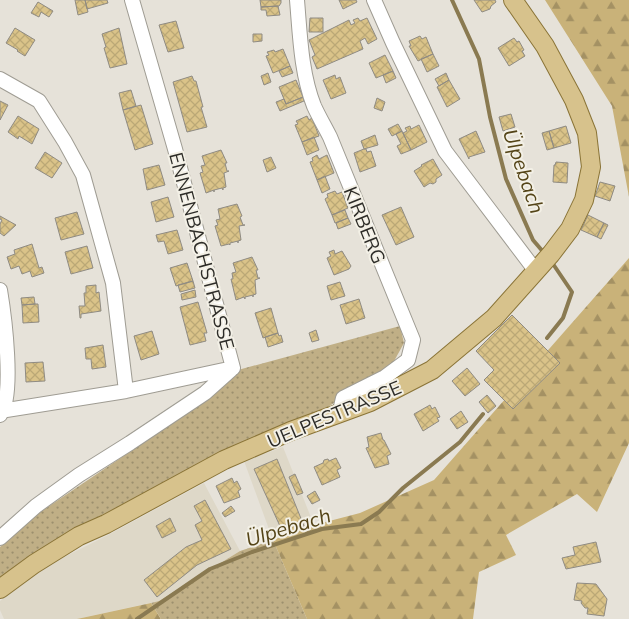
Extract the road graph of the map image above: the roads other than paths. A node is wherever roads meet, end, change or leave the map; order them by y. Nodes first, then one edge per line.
1 (132, 0) edge
2 (297, 0) edge
3 (374, 0) edge
4 (513, 0) edge
5 (0, 79) edge
6 (542, 262) junction
7 (0, 290) edge
8 (233, 368) junction
9 (126, 391) junction
10 (1, 413) edge
11 (339, 415) junction
12 (0, 538) edge
13 (0, 590) edge

1 - 8 street, ENNENBACHSTRASSE
2 - 11 street, KIRBERG
3 - 6 street
4 - 6 main road, UELPESTRASSE
5 - 9 street
6 - 11 main road, UELPESTRASSE
7 - 10 street
8 - 9 street
8 - 12 street, ENNENBACHSTRASSE
9 - 10 street
11 - 13 main road, UELPESTRASSE

